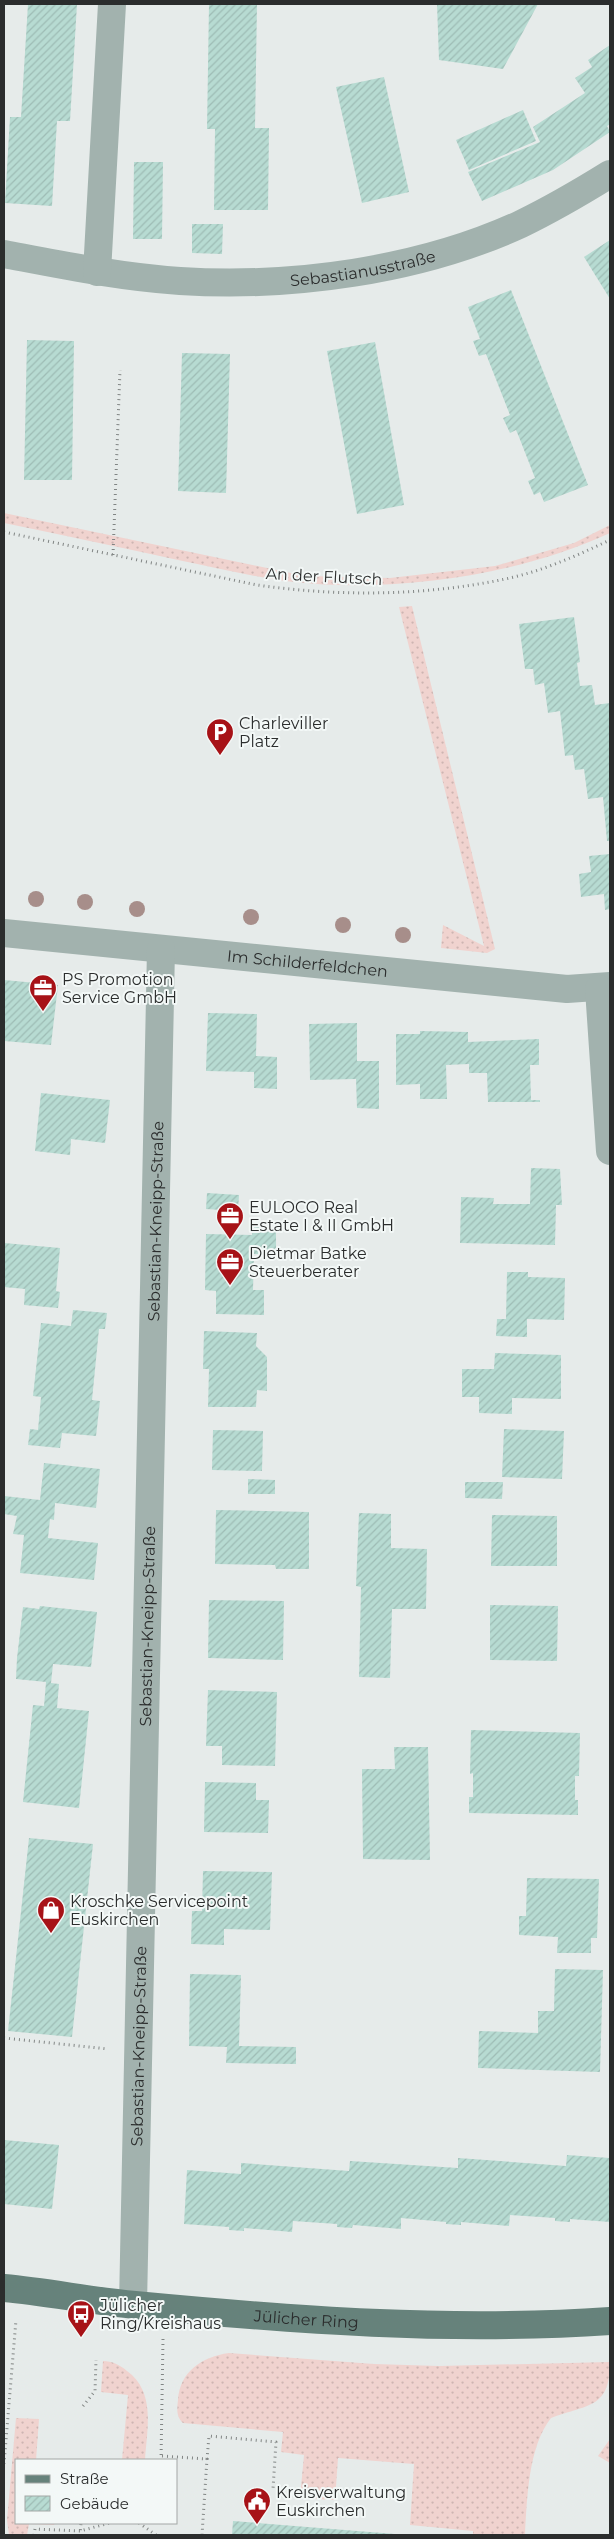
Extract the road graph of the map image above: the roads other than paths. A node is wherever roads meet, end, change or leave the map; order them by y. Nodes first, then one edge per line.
1 (112, 4) edge
2 (610, 174) edge
3 (4, 254) edge
4 (97, 272) junction
5 (4, 933) edge
6 (161, 949) junction
7 (605, 988) edge
8 (610, 1151) edge
9 (4, 2288) edge
10 (133, 2305) junction
11 (610, 2321) edge

1 - 4 street
2 - 4 street, Sebastianusstraße
3 - 4 street, Sebastianusstraße
5 - 6 street, Im Schilderfeldchen
6 - 7 street, Im Schilderfeldchen
6 - 10 street, Sebastian-Kneipp-Straße
7 - 8 street
9 - 10 main road, Jülicher Ring
10 - 11 main road, Jülicher Ring

